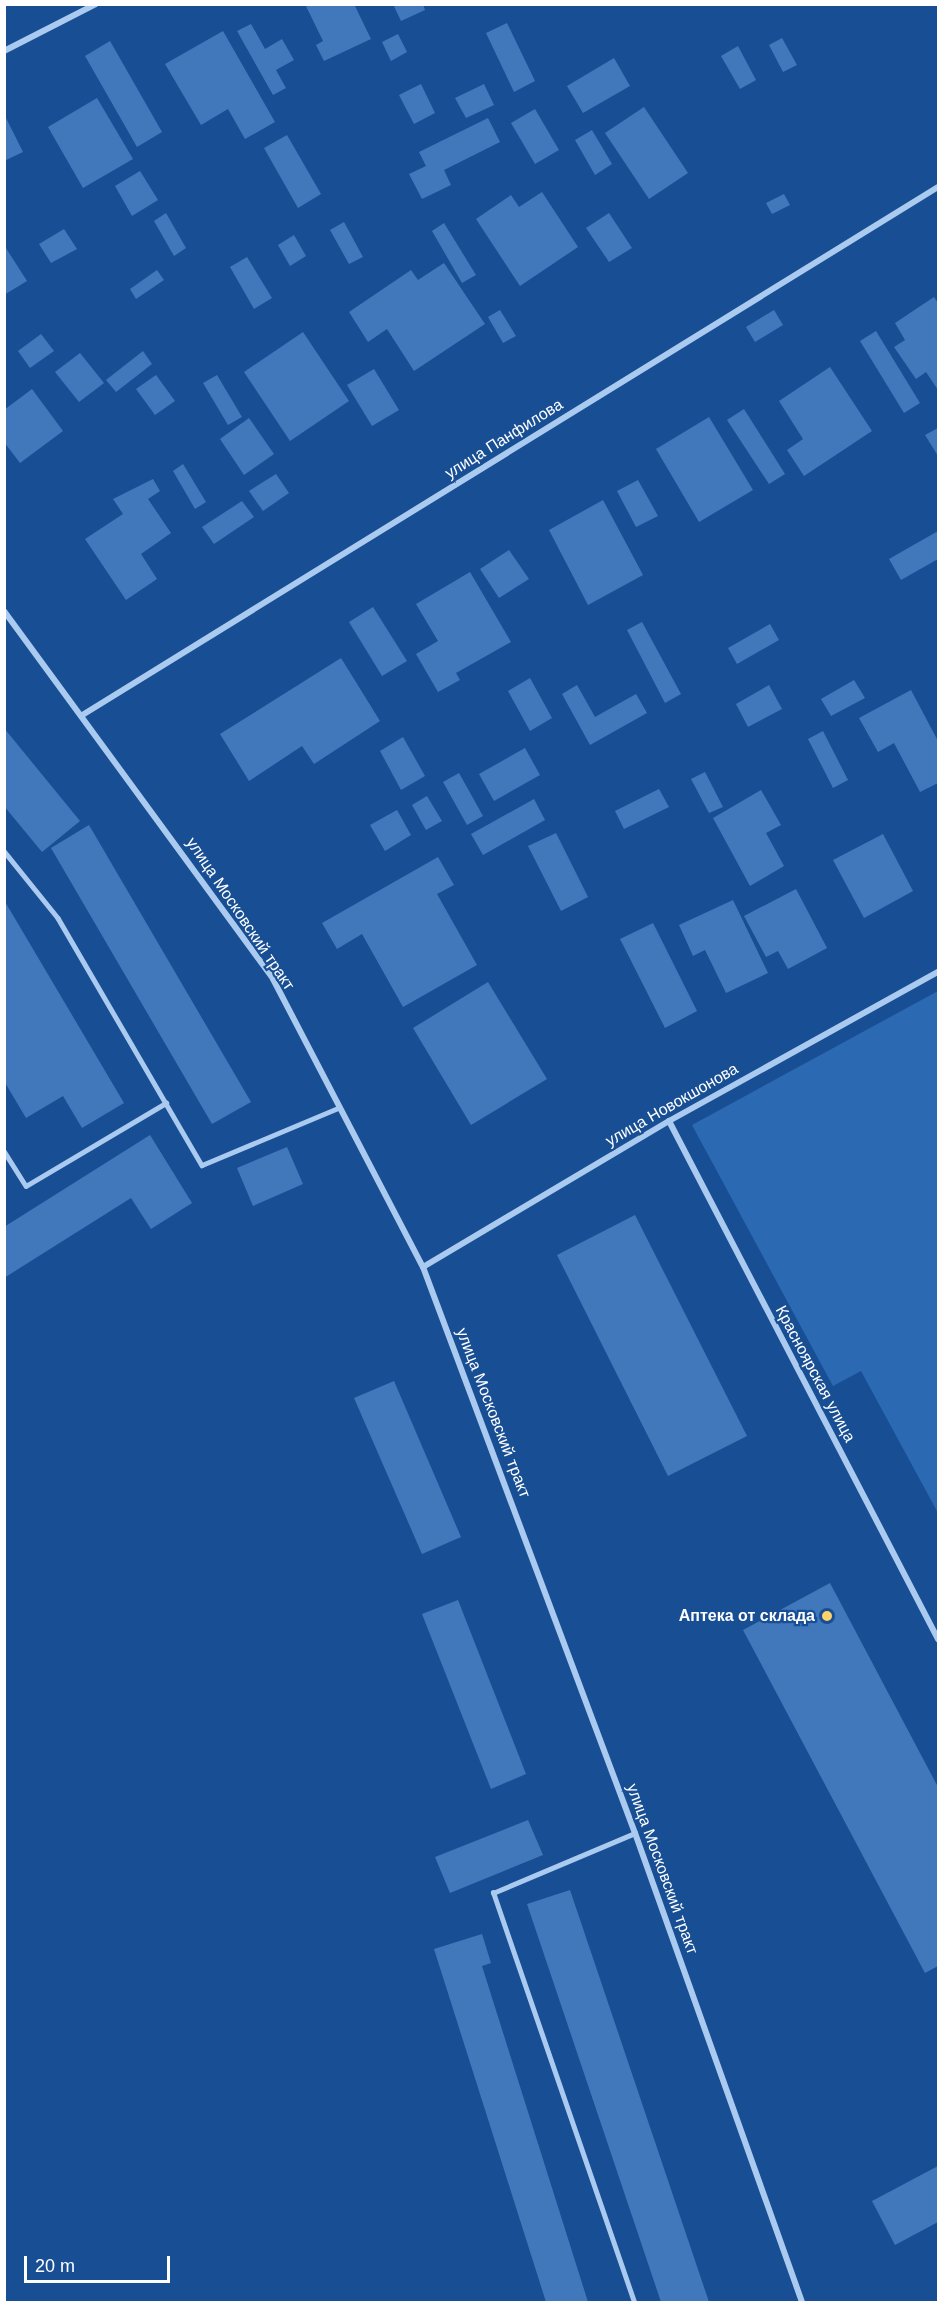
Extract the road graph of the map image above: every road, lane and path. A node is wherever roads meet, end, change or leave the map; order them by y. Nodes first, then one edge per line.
1 (96, 4) edge
2 (4, 51) edge
3 (939, 187) edge
4 (4, 611) edge
5 (84, 714) junction
6 (4, 850) edge
7 (939, 972) edge
8 (166, 1103) junction
9 (338, 1108) junction
10 (669, 1121) junction
11 (4, 1151) edge
12 (423, 1267) junction
13 (939, 1639) edge
14 (635, 1833) junction
15 (634, 2302) edge
16 (802, 2302) edge

1 - 2 street
3 - 5 street, улица Панфилова
4 - 5 street, улица Московский тракт
5 - 9 street, улица Московский тракт
6 - 8 lane
7 - 10 street, улица Новокшонова
8 - 9 lane
8 - 11 lane
9 - 12 street, улица Московский тракт
10 - 12 street, улица Новокшонова
10 - 13 street, Красноярская улица
12 - 14 street, улица Московский тракт
14 - 15 lane
14 - 16 street, улица Московский тракт

